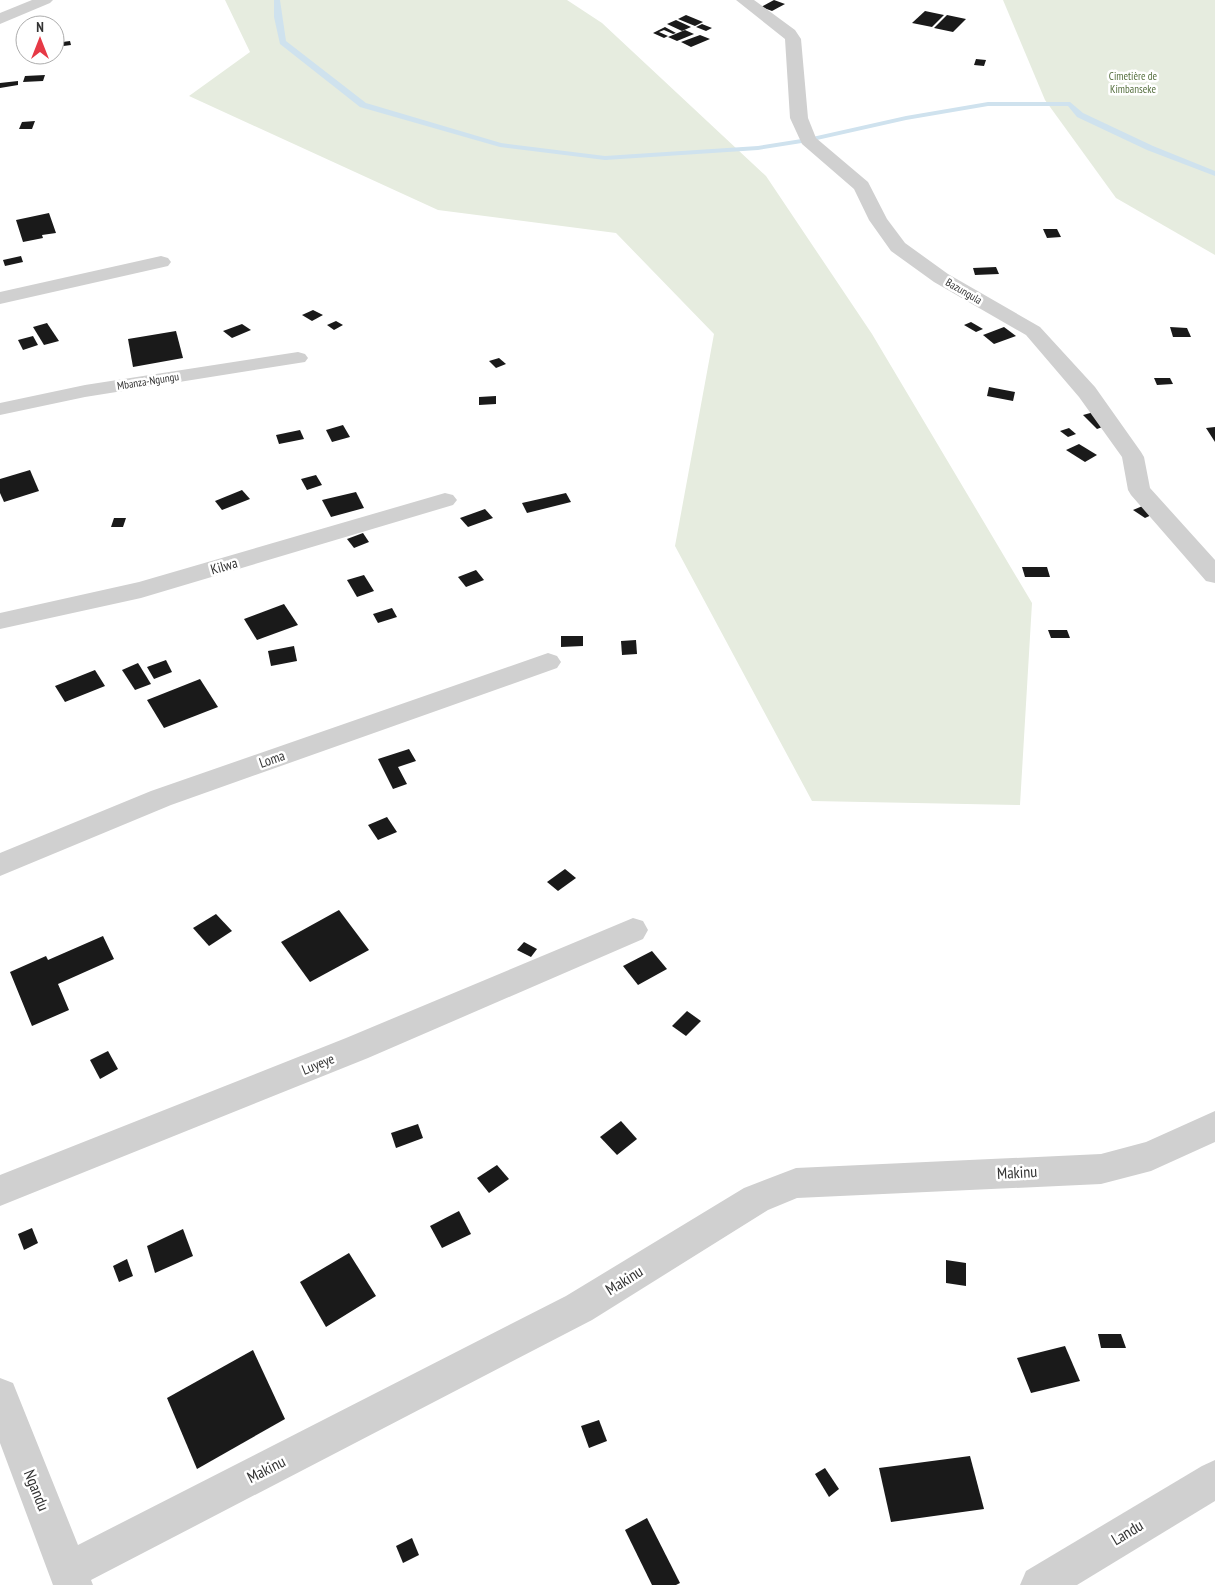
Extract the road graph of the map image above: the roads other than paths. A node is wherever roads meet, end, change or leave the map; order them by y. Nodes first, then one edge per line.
1 (45, 0) edge
2 (744, 0) edge
3 (0, 19) edge
4 (161, 262) dead end
5 (0, 298) edge
6 (298, 358) dead end
7 (0, 409) edge
8 (445, 500) dead end
9 (1215, 576) edge
10 (0, 621) edge
11 (548, 662) dead end
12 (0, 865) edge
13 (633, 930) dead end
14 (1215, 1126) edge
15 (0, 1190) edge
16 (0, 1396) edge
17 (1215, 1479) edge
18 (71, 1578) edge
19 (1040, 1585) edge

1 - 3 street
2 - 9 street, Bazungula
4 - 5 street
6 - 7 street, Mbanza-Ngungu
8 - 10 street, Kilwa
11 - 12 street, Loma
13 - 15 street, Luyeye
14 - 18 street, Makinu
16 - 18 street, Ngandu
17 - 19 street, Landu

